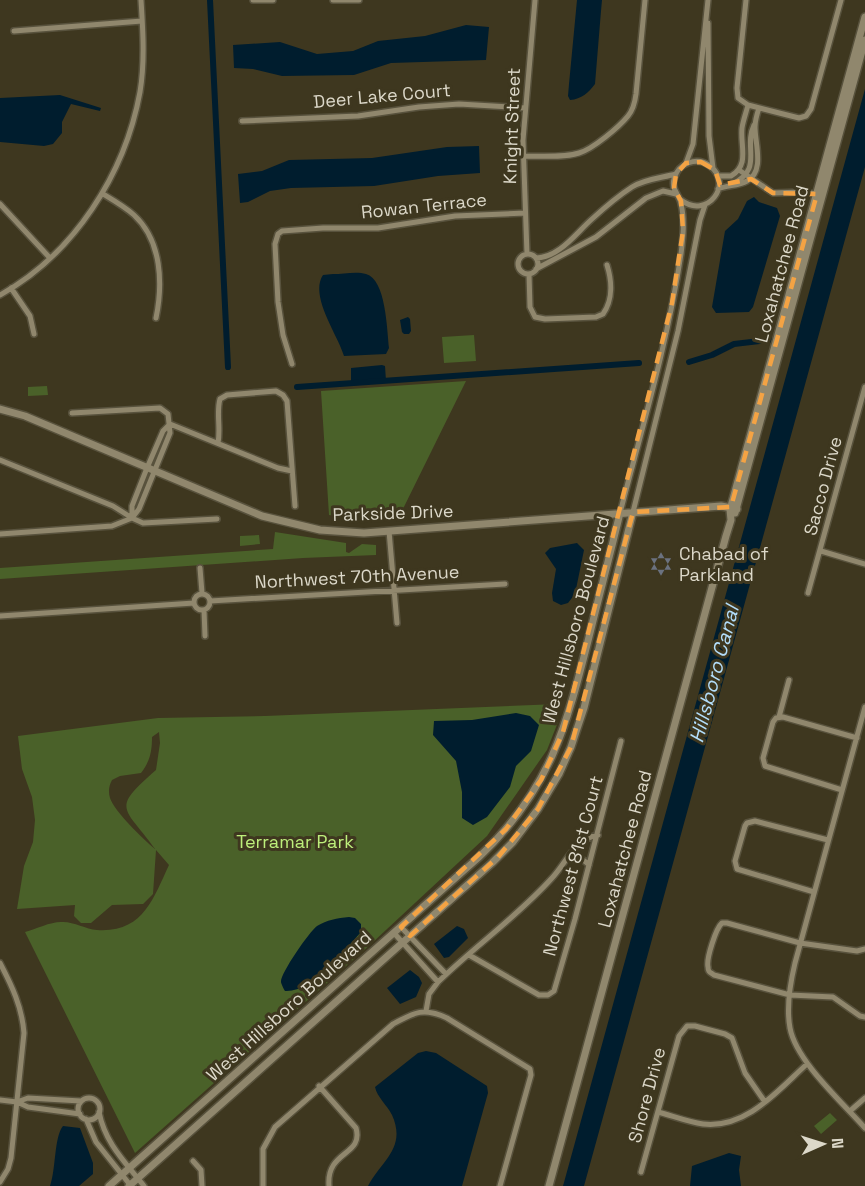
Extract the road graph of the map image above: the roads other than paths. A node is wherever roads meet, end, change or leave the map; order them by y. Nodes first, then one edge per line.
1 (141, 0) edge
2 (253, 0) edge
3 (273, 0) edge
4 (333, 0) edge
5 (359, 0) edge
6 (535, 0) edge
7 (645, 0) edge
8 (746, 0) edge
9 (841, 0) edge
10 (708, 3) edge
11 (865, 17) edge
12 (142, 21) junction
13 (14, 30) dead end
14 (865, 40) edge
15 (748, 105) junction
16 (525, 108) junction
17 (759, 108) junction
18 (242, 121) dead end
19 (754, 138) junction
20 (742, 139) junction
21 (523, 156) junction
22 (686, 164) junction
23 (713, 168) junction
24 (739, 170) junction
25 (676, 174) junction
26 (745, 174) junction
27 (718, 176) junction
28 (751, 179) junction
29 (730, 185) junction
30 (718, 189) junction
31 (103, 194) junction
32 (676, 194) junction
33 (817, 194) junction
34 (681, 200) junction
35 (0, 204) edge
36 (705, 205) junction
37 (525, 213) junction
38 (527, 254) junction
39 (49, 257) junction
40 (536, 258) junction
41 (607, 266) dead end
42 (536, 269) junction
43 (529, 274) junction
44 (11, 288) junction
45 (0, 294) edge
46 (156, 318) dead end
47 (34, 334) dead end
48 (292, 364) dead end
49 (865, 387) edge
50 (0, 409) edge
51 (72, 413) dead end
52 (170, 424) junction
53 (160, 436) junction
54 (168, 439) junction
55 (218, 443) junction
56 (0, 460) edge
57 (147, 468) junction
58 (155, 470) junction
59 (292, 471) junction
60 (135, 498) junction
61 (142, 501) junction
62 (294, 507) dead end
63 (734, 508) junction
64 (633, 512) junction
65 (620, 513) junction
66 (132, 518) junction
67 (217, 519) dead end
68 (389, 531) junction
69 (0, 534) edge
70 (821, 551) junction
71 (865, 564) edge
72 (200, 568) dead end
73 (506, 584) dead end
74 (394, 591) junction
75 (202, 593) junction
76 (808, 593) dead end
77 (210, 601) junction
78 (194, 603) junction
79 (204, 610) junction
80 (0, 616) edge
81 (396, 623) dead end
82 (205, 636) dead end
83 (789, 680) dead end
84 (865, 707) edge
85 (779, 717) junction
86 (857, 738) junction
87 (621, 741) dead end
88 (842, 790) junction
89 (598, 835) junction
90 (828, 840) junction
91 (568, 858) junction
92 (589, 865) junction
93 (814, 892) junction
94 (401, 927) junction
95 (394, 933) junction
96 (410, 936) junction
97 (403, 942) junction
98 (800, 944) junction
99 (865, 949) edge
100 (469, 955) junction
101 (0, 963) edge
102 (446, 974) junction
103 (438, 982) junction
104 (790, 995) junction
105 (426, 1011) junction
106 (865, 1017) edge
107 (807, 1064) junction
108 (320, 1086) junction
109 (865, 1098) edge
110 (0, 1100) edge
111 (55, 1100) junction
112 (81, 1101) junction
113 (17, 1102) junction
114 (765, 1102) junction
115 (54, 1110) junction
116 (850, 1111) junction
117 (99, 1112) junction
118 (658, 1112) junction
119 (80, 1114) junction
120 (86, 1119) junction
121 (865, 1128) edge
122 (193, 1161) dead end
123 (129, 1167) junction
124 (642, 1172) dead end
125 (122, 1174) junction
126 (138, 1178) junction
127 (0, 1182) edge
128 (109, 1186) edge
129 (130, 1186) edge
130 (144, 1186) edge
131 (202, 1186) edge
132 (263, 1186) edge
133 (329, 1186) edge
134 (500, 1186) edge
135 (549, 1186) edge

1 - 12 street
2 - 3 street
4 - 5 street
6 - 16 street, Knight Street
7 - 21 street
8 - 15 street
9 - 17 street
10 - 22 street
10 - 23 street
11 - 33 street, Loxahatchee Road
12 - 13 street
12 - 31 street
14 - 63 street, Loxahatchee Road
15 - 17 street
15 - 20 street
16 - 18 street, Deer Lake Court
16 - 21 street, Knight Street
17 - 19 street
19 - 20 street
19 - 26 street
19 - 28 street
20 - 24 street
21 - 37 street, Knight Street
22 - 23 street
22 - 25 street
23 - 27 street
24 - 26 street
24 - 27 street
25 - 32 street
25 - 40 street
26 - 28 street
26 - 29 street
27 - 30 street
28 - 29 street
28 - 33 street
29 - 30 street
30 - 36 street
31 - 39 street
31 - 46 street
32 - 34 street
32 - 42 street
33 - 63 street, Loxahatchee Road
34 - 36 street
34 - 65 street, West Hillsboro Boulevard
35 - 39 street
36 - 64 street, West Hillsboro Boulevard
37 - 38 street, Knight Street
37 - 48 street, Rowan Terrace
38 - 40 street
38 - 43 street
39 - 44 street
40 - 42 street
41 - 43 street
42 - 43 street
44 - 45 street
44 - 47 street
49 - 70 street, Sacco Drive
50 - 57 street, Parkside Drive
51 - 52 street
52 - 53 street
52 - 54 street
52 - 55 street
53 - 54 street
53 - 57 street
54 - 58 street
55 - 59 street
55 - 59 street
56 - 66 street
57 - 58 street, Parkside Drive
57 - 60 street
58 - 61 street
58 - 68 street, Parkside Drive
59 - 62 street
60 - 61 street
60 - 66 street
61 - 66 street
63 - 64 street, Parkside Drive
63 - 135 street, Loxahatchee Road
64 - 65 street, Parkside Drive
64 - 96 street, West Hillsboro Boulevard
65 - 68 street, Parkside Drive
65 - 94 street, West Hillsboro Boulevard
66 - 67 street
66 - 69 street
68 - 74 street
70 - 71 street
70 - 76 street, Sacco Drive
72 - 75 street
73 - 74 street, Northwest 70th Avenue
74 - 77 street, Northwest 70th Avenue
74 - 81 street
75 - 77 street
75 - 78 street
77 - 79 street
78 - 79 street
78 - 80 street
79 - 82 street
83 - 85 street
84 - 86 street
85 - 86 street
85 - 88 street
86 - 88 street
87 - 89 street, Northwest 81st Court
88 - 90 street
89 - 91 street
89 - 92 street, Northwest 81st Court
90 - 93 street
90 - 93 street
91 - 92 street
91 - 100 street
92 - 100 street, Northwest 81st Court
93 - 98 street
94 - 95 street, West Hillsboro Boulevard
94 - 96 street
95 - 97 street
95 - 123 street, West Hillsboro Boulevard
96 - 97 street, West Hillsboro Boulevard
96 - 102 street
97 - 103 street
97 - 126 street, West Hillsboro Boulevard
98 - 99 street
98 - 104 street
98 - 104 street
100 - 102 street
101 - 113 street
102 - 103 street
103 - 105 street
104 - 106 street
104 - 107 street
105 - 108 street
105 - 134 street
107 - 114 street
107 - 116 street
108 - 132 street
108 - 133 street
109 - 116 street
110 - 113 street
111 - 112 street
111 - 113 street
111 - 115 street
112 - 117 street
112 - 119 street
113 - 115 street
113 - 127 street
114 - 118 street
114 - 118 street, Shore Drive
115 - 119 street
116 - 121 street
117 - 120 street
117 - 123 street
118 - 124 street, Shore Drive
119 - 120 street
120 - 125 street
122 - 131 street
123 - 125 street, West Hillsboro Boulevard
123 - 126 street
125 - 128 street, West Hillsboro Boulevard
125 - 129 street
126 - 129 street, West Hillsboro Boulevard
126 - 130 street

